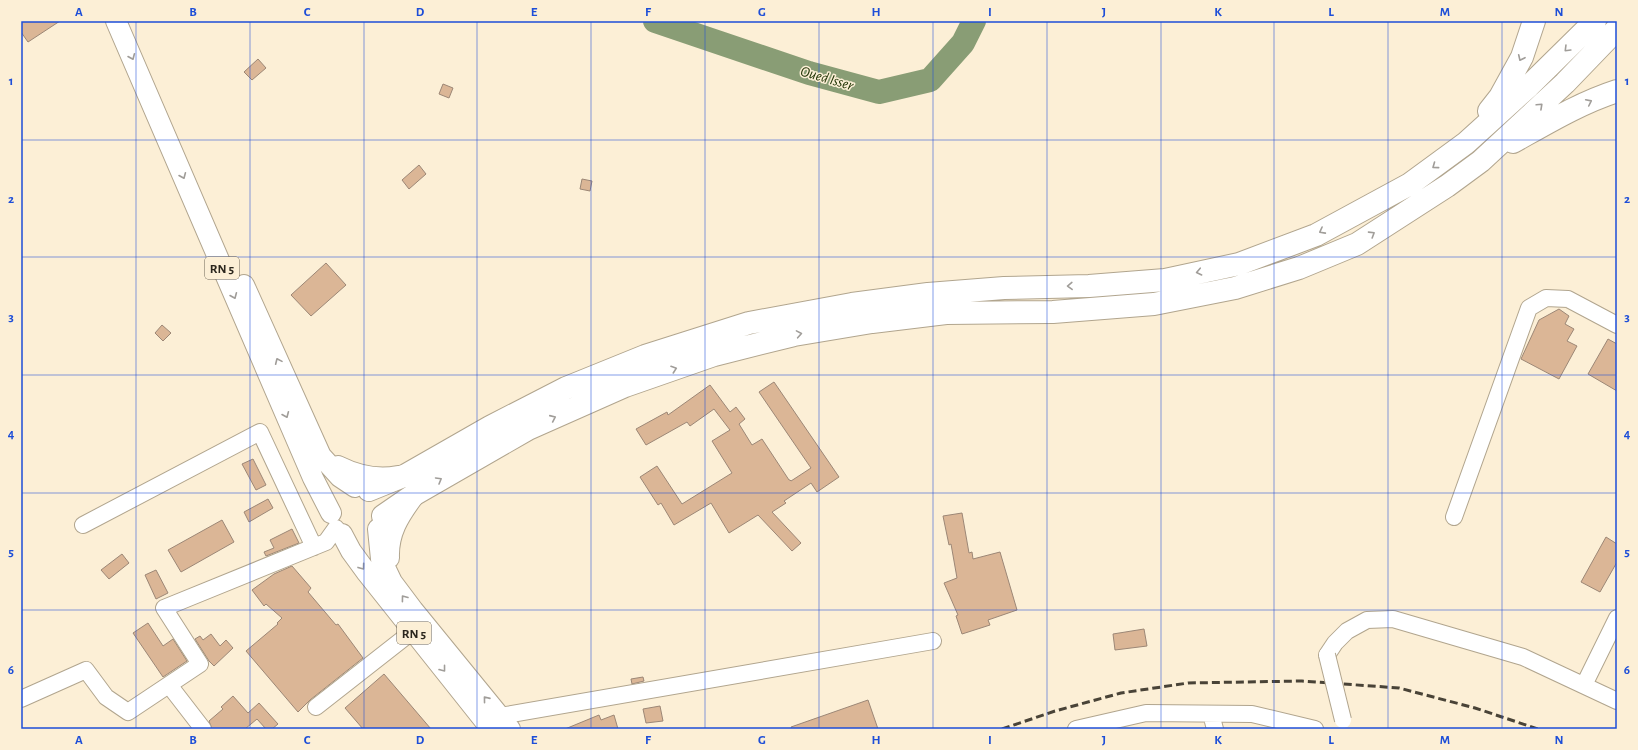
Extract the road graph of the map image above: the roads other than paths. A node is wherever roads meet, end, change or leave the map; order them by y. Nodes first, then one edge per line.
1 (116, 21) edge
2 (131, 21) edge
3 (1534, 21) edge
4 (1595, 21) edge
5 (1617, 29) edge
6 (1617, 91) edge
7 (1466, 143) junction
8 (1481, 161) junction
9 (1617, 325) edge
10 (317, 448) junction
11 (406, 475) junction
12 (362, 488) junction
13 (415, 494) junction
14 (1454, 517) dead end
15 (381, 523) junction
16 (83, 525) dead end
17 (336, 525) junction
18 (314, 547) junction
19 (392, 582) junction
20 (1617, 618) edge
21 (413, 631) junction
22 (933, 641) dead end
23 (169, 685) junction
24 (1584, 685) junction
25 (21, 699) edge
26 (1617, 701) edge
27 (316, 707) dead end
28 (1210, 714) junction
29 (500, 725) edge
30 (1113, 725) edge
31 (1343, 725) edge
32 (202, 729) edge
33 (1076, 729) edge
34 (1215, 729) edge
35 (1316, 729) edge

1 -> 17 main road, RN 5
10 -> 2 main road, RN 5
3 -> 7 highway
4 -> 7 highway
8 -> 5 highway
8 -> 6 highway
7 -> 11 highway
13 -> 8 highway
9 - 14 street
10 - 11 main road
10 - 12 main road, RN 5
11 - 12 highway
12 - 15 main road
12 - 17 main road
13 - 15 highway
13 - 19 main road
15 - 17 main road
15 - 19 main road, RN 5
16 - 18 street
17 - 18 street
17 -> 21 main road, RN 5
18 - 23 street
29 -> 19 main road, RN 5
20 - 24 street
21 - 27 street
21 -> 29 main road, RN 5
22 - 29 street
23 - 25 street
23 - 32 street
24 - 26 street
24 - 31 street, bridge
28 - 30 street
28 - 34 street
28 - 35 street
30 - 33 street

